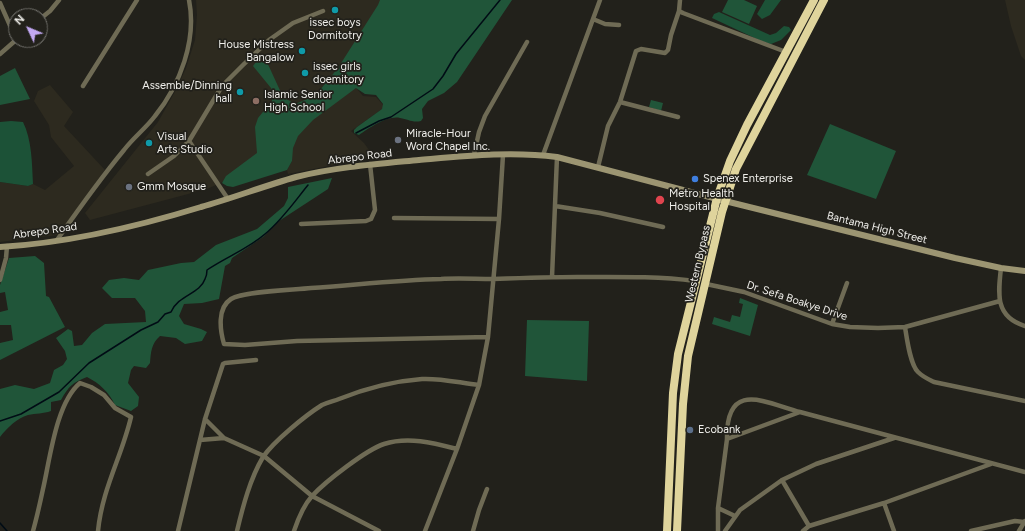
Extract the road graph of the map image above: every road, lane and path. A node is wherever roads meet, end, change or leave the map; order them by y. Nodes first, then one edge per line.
1 (59, 0) edge
2 (136, 0) edge
3 (189, 0) edge
4 (600, 0) edge
5 (680, 0) edge
6 (814, 0) edge
7 (824, 0) edge
8 (0, 2) edge
9 (323, 11) dead end
10 (679, 11) junction
11 (48, 13) edge
12 (593, 18) junction
13 (8, 20) edge
14 (619, 25) dead end
15 (527, 42) dead end
16 (8, 46) edge
17 (786, 52) junction
18 (0, 54) edge
19 (83, 86) dead end
20 (620, 102) junction
21 (678, 117) dead end
22 (189, 141) junction
23 (503, 154) junction
24 (474, 155) junction
25 (543, 155) junction
26 (557, 157) junction
27 (370, 164) junction
28 (598, 167) junction
29 (148, 174) dead end
30 (717, 198) junction
31 (228, 199) junction
32 (725, 201) junction
33 (555, 206) junction
34 (394, 218) dead end
35 (499, 219) junction
36 (301, 224) dead end
37 (663, 227) dead end
38 (57, 240) junction
39 (7, 246) junction
40 (0, 247) edge
41 (2, 268) edge
42 (1001, 268) junction
43 (1025, 271) edge
44 (552, 277) junction
45 (493, 279) junction
46 (0, 280) edge
47 (695, 281) junction
48 (847, 283) dead end
49 (706, 284) junction
50 (1000, 301) junction
51 (832, 324) junction
52 (1025, 326) edge
53 (904, 327) junction
54 (488, 337) junction
55 (256, 360) dead end
56 (685, 382) junction
57 (674, 383) junction
58 (479, 385) junction
59 (1025, 401) edge
60 (800, 412) junction
61 (205, 419) junction
62 (224, 438) junction
63 (894, 438) junction
64 (727, 439) junction
65 (200, 440) junction
66 (457, 449) junction
67 (264, 456) junction
68 (992, 464) junction
69 (1025, 472) edge
70 (782, 480) junction
71 (487, 489) dead end
72 (312, 496) junction
73 (884, 503) junction
74 (718, 508) junction
75 (735, 516) junction
76 (1025, 522) edge
77 (809, 526) junction
78 (33, 531) edge
79 (98, 531) edge
80 (178, 531) edge
81 (237, 531) edge
82 (294, 531) edge
83 (379, 531) edge
84 (425, 531) edge
85 (473, 531) edge
86 (667, 531) edge
87 (677, 531) edge
88 (718, 531) edge
89 (725, 531) edge
90 (803, 531) edge
91 (894, 531) edge
92 (971, 531) edge
93 (1019, 531) edge

1 - 11 street
2 - 19 street
3 - 38 street
4 - 12 street
5 - 10 street
6 - 17 highway, Western Bypass
7 - 32 highway, Western Bypass
8 - 13 street
9 - 22 street
10 - 17 street
10 - 20 street
12 - 14 street
12 - 25 street
15 - 24 street
16 - 18 street
17 - 30 highway, Western Bypass
20 - 21 street
20 - 28 street
22 - 29 street
22 - 31 street
23 - 24 main road, Abrepo Road
23 - 25 main road, Abrepo Road
23 - 35 street
24 - 27 main road, Abrepo Road
25 - 26 main road, Abrepo Road
26 - 28 main road, Abrepo Road
26 - 33 street
27 - 31 main road, Abrepo Road
27 - 36 street
28 - 30 main road, Abrepo Road
30 - 32 main road, Abrepo Road
30 - 47 highway, Western Bypass
31 - 38 main road, Abrepo Road
32 - 42 main road, Bantama High Street
32 - 49 highway, Western Bypass
33 - 37 street
33 - 44 street
34 - 35 street
35 - 45 street
38 - 39 main road, Abrepo Road
39 - 40 main road, Abrepo Road
39 - 41 street
41 - 46 street
42 - 43 main road, Bantama High Street
42 - 50 street
44 - 45 street
44 - 47 street
45 - 54 street
45 - 54 street
47 - 57 highway, Western Bypass
48 - 51 street
49 - 51 street, Dr. Sefa Boakye Drive
49 - 56 highway, Western Bypass
50 - 52 street
50 - 53 street, Dr. Sefa Boakye Drive
51 - 53 street, Dr. Sefa Boakye Drive
53 - 59 street
54 - 58 street
55 - 61 street
56 - 57 highway
56 - 87 highway, Western Bypass
57 - 86 highway, Western Bypass
58 - 66 street
58 - 67 street
60 - 63 street
60 - 64 street
60 - 64 street
61 - 62 street
61 - 65 street
62 - 65 street
62 - 67 street
63 - 68 street
63 - 70 street
64 - 74 street
65 - 80 street
66 - 72 street
66 - 84 street
67 - 72 street
67 - 81 street
68 - 69 street
68 - 73 street
70 - 75 street
70 - 77 street
71 - 85 street
72 - 82 street
72 - 83 street
73 - 77 street
73 - 91 street
74 - 75 street
74 - 88 street
75 - 89 street
76 - 92 street
76 - 93 street
77 - 90 street
78 - 79 street

